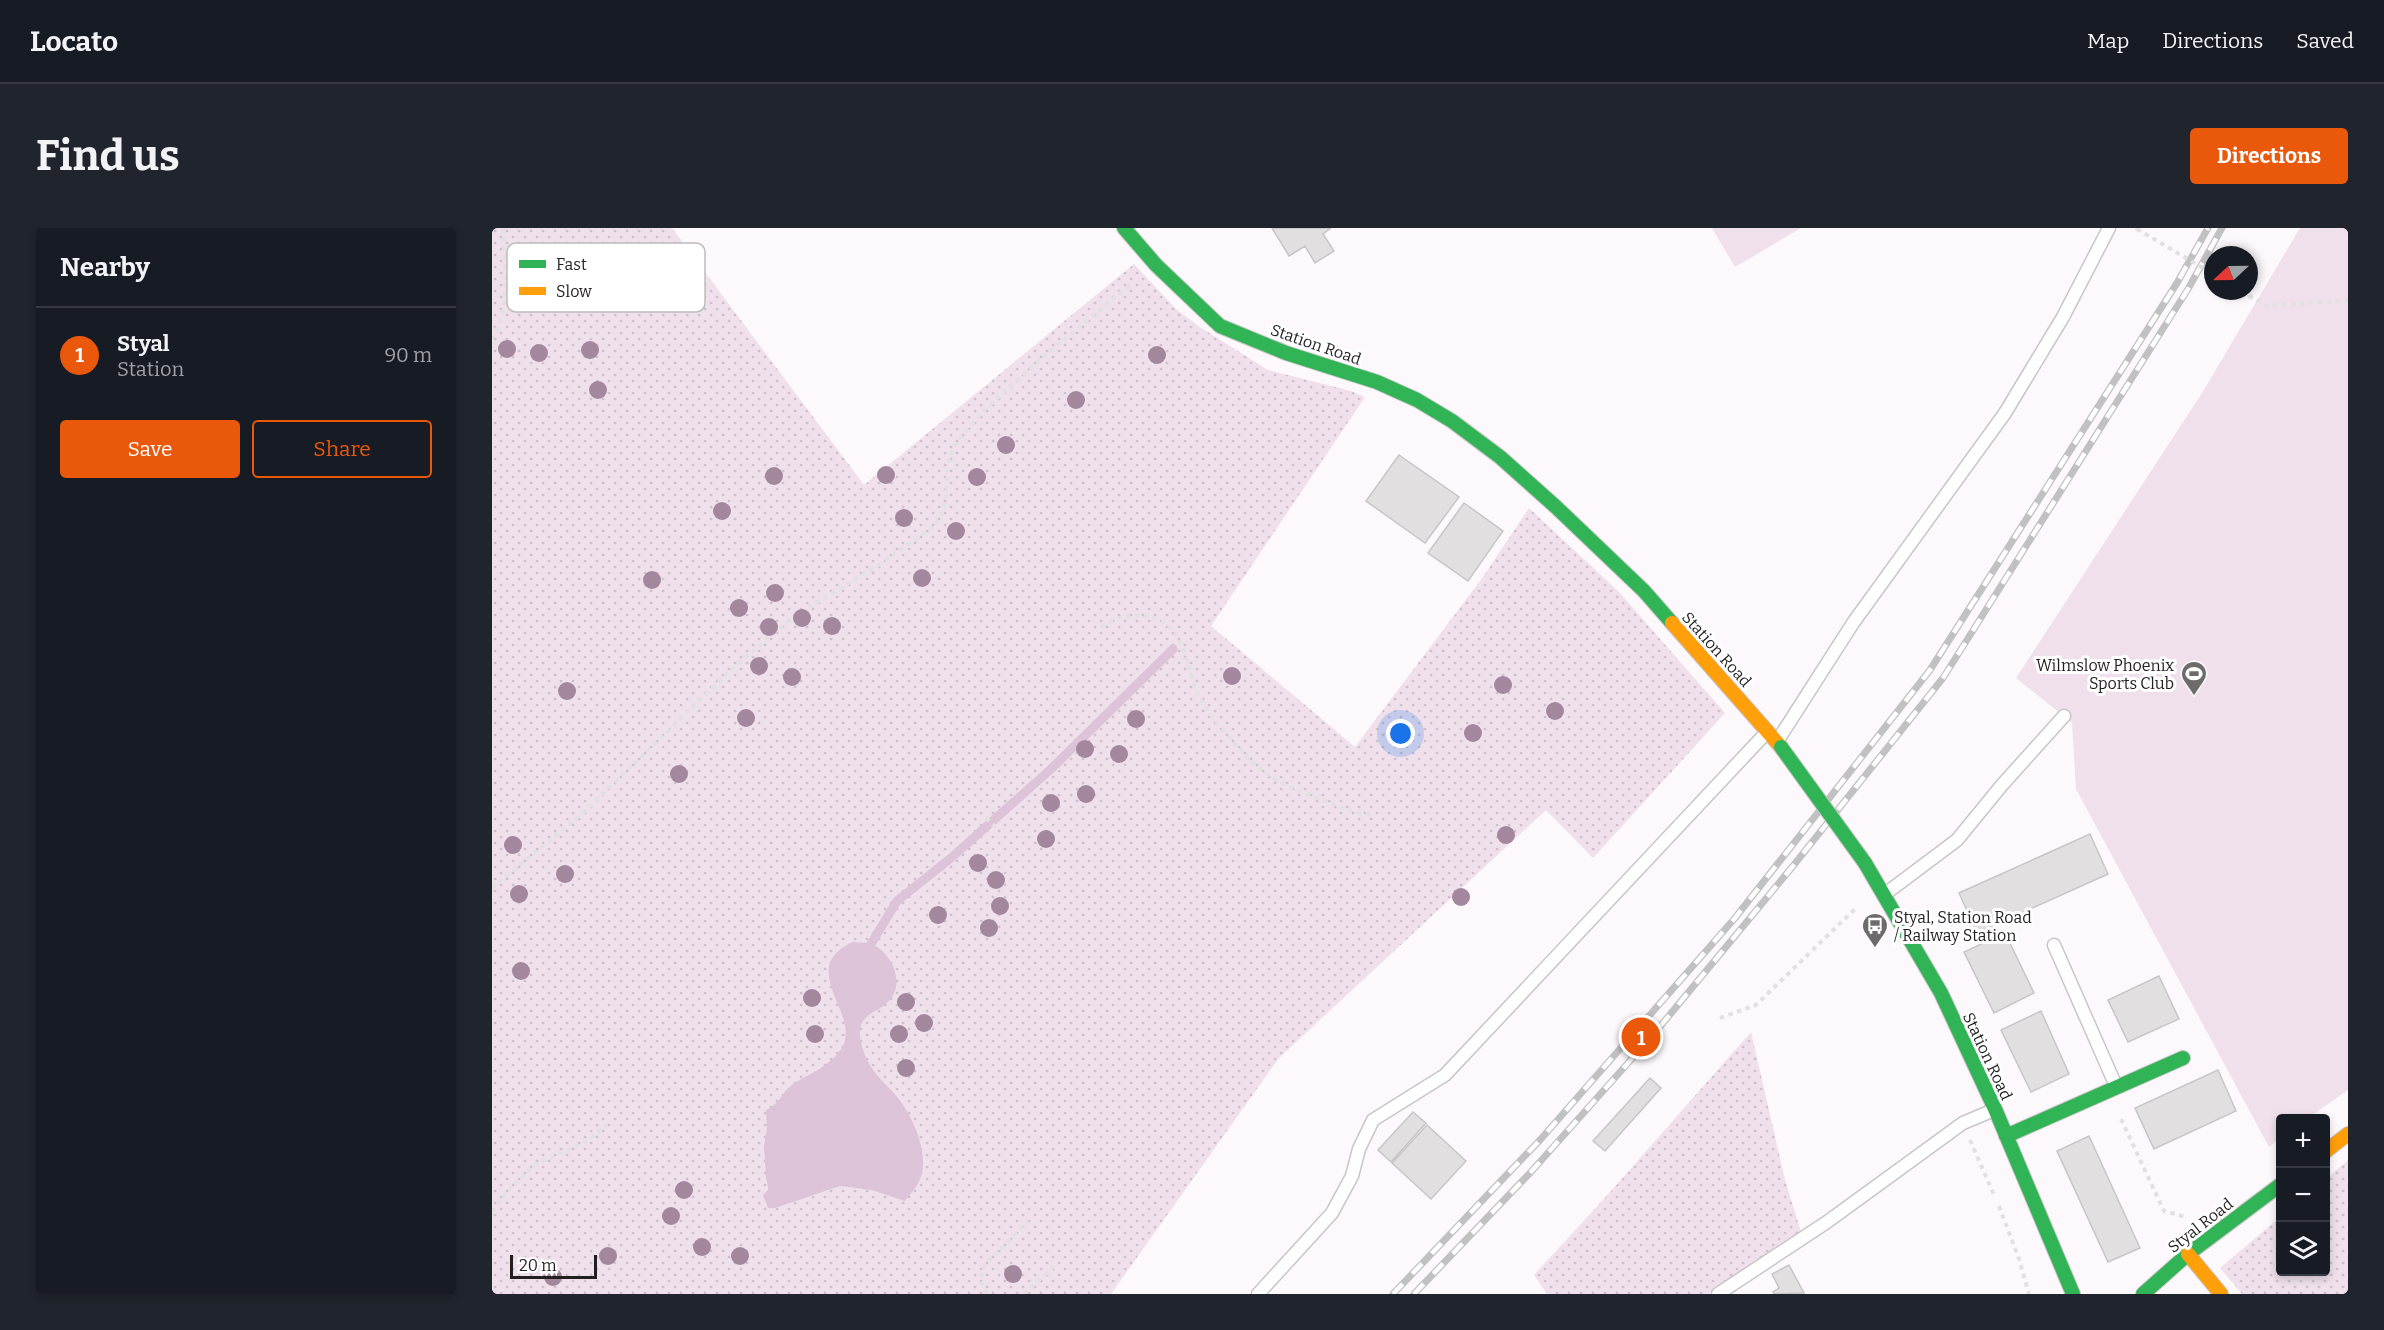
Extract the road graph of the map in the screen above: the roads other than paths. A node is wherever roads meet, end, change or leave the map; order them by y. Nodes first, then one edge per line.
1 (1124, 228) edge
2 (2109, 228) edge
3 (2064, 716) dead end
4 (1767, 731) junction
5 (1779, 744) junction
6 (1881, 890) junction
7 (2054, 945) dead end
8 (2183, 1058) dead end
9 (2112, 1089) junction
10 (1995, 1109) junction
11 (2348, 1134) edge
12 (2006, 1136) junction
13 (2330, 1147) edge
14 (2276, 1188) edge
15 (2188, 1254) junction
16 (1258, 1294) edge
17 (1718, 1294) edge
18 (2073, 1294) edge
19 (2143, 1294) edge
20 (2221, 1294) edge

1 - 4 street, Station Road
2 - 5 lane
3 - 6 lane
4 - 5 street, Station Road
4 - 16 lane
5 - 6 street, Station Road, bridge
6 - 10 street, Station Road
7 - 9 lane
8 - 9 street
9 - 12 street
10 - 12 street, Station Road
10 - 17 lane
11 - 13 street
12 - 18 street, Station Road
14 - 15 street, Styal Road
15 - 19 street, Styal Road
15 - 20 street

